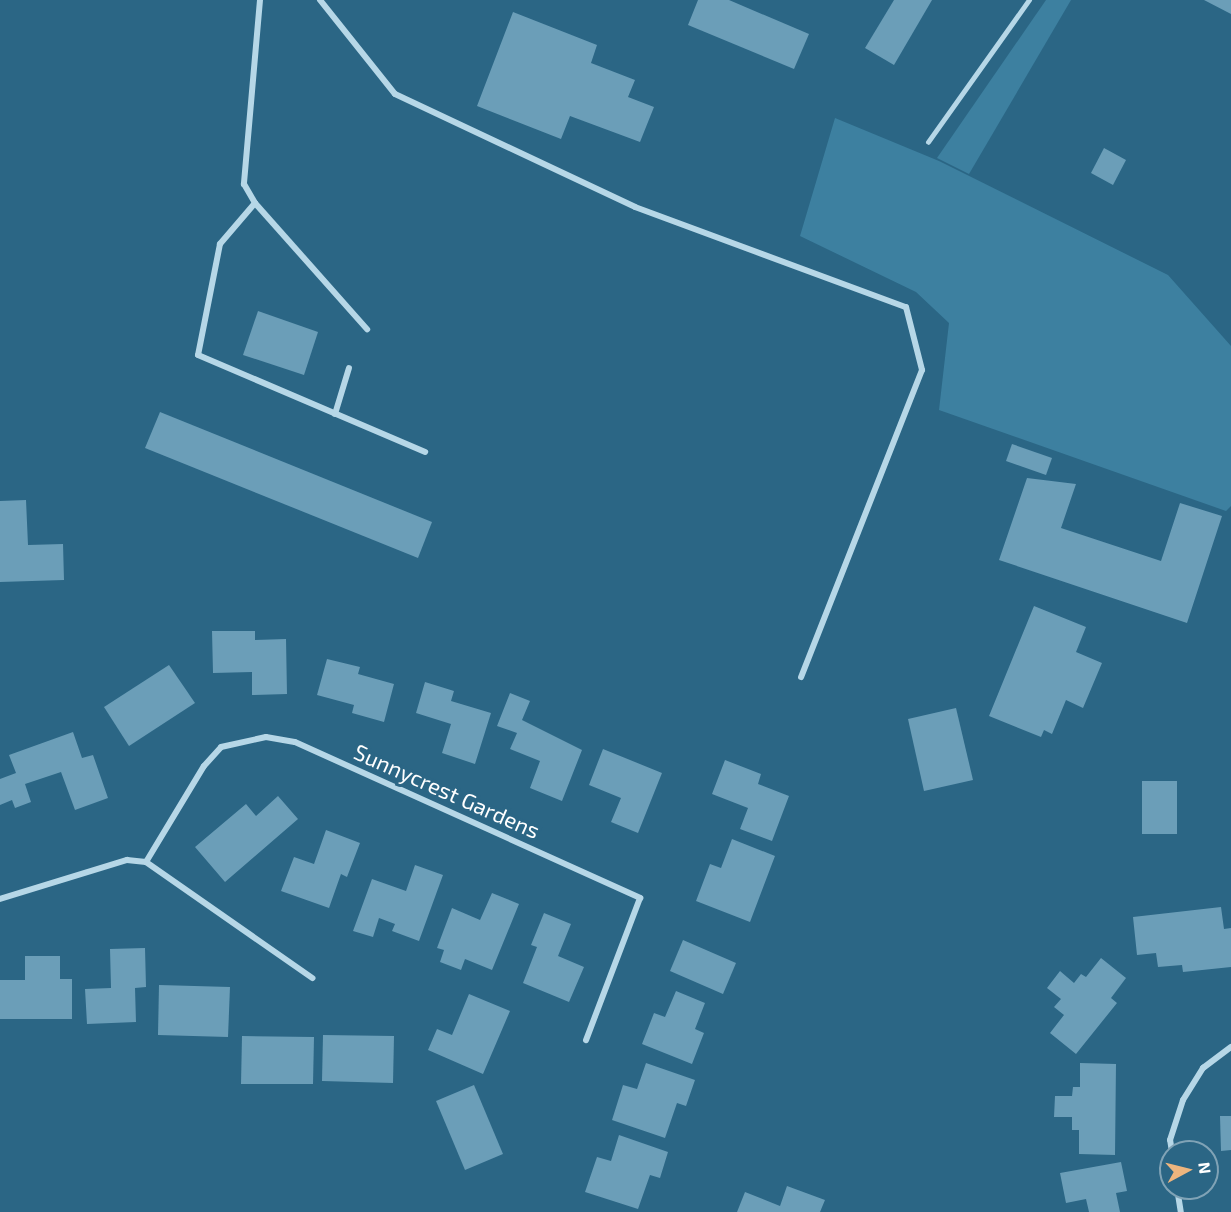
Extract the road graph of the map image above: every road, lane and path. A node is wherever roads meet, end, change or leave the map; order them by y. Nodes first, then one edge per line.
1 (260, 0) edge
2 (320, 0) edge
3 (1029, 0) edge
4 (928, 142) dead end
5 (255, 203) junction
6 (367, 328) dead end
7 (349, 368) dead end
8 (335, 414) junction
9 (425, 452) dead end
10 (801, 677) dead end
11 (146, 862) junction
12 (0, 899) edge
13 (312, 978) dead end
14 (586, 1040) dead end
15 (1231, 1047) edge
16 (1170, 1140) edge

1 - 5 street
2 - 10 street
3 - 4 lane
5 - 6 street
5 - 8 street
7 - 8 street
8 - 9 street
11 - 12 street
11 - 13 street
11 - 14 street, Sunnycrest Gardens
15 - 16 street

